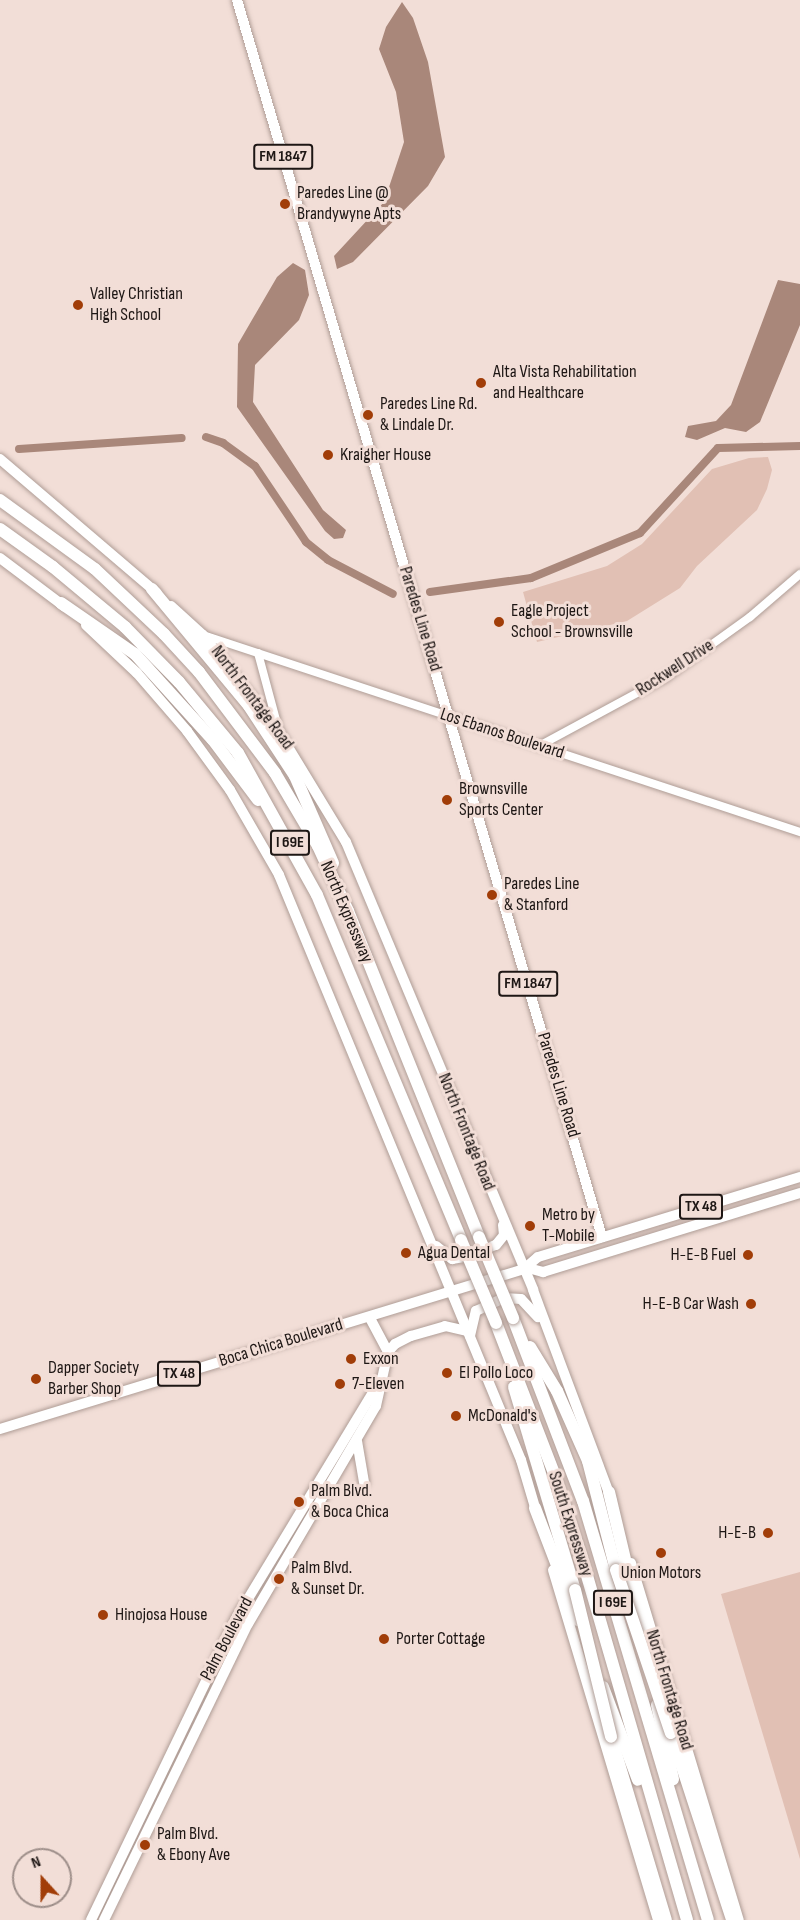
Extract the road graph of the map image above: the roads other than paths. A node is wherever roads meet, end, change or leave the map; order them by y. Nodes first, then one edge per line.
1 (237, 0) edge
2 (0, 459) edge
3 (0, 500) edge
4 (0, 529) edge
5 (0, 558) edge
6 (800, 574) edge
7 (152, 589) junction
8 (61, 603) junction
9 (203, 635) junction
10 (258, 653) junction
11 (450, 717) junction
12 (279, 732) junction
13 (538, 746) junction
14 (800, 832) edge
15 (300, 861) junction
16 (375, 977) junction
17 (800, 1177) edge
18 (800, 1193) edge
19 (503, 1220) junction
20 (602, 1238) junction
21 (431, 1239) junction
22 (461, 1240) joint
23 (526, 1268) junction
24 (451, 1292) junction
25 (369, 1317) junction
26 (513, 1318) junction
27 (496, 1323) junction
28 (547, 1329) junction
29 (469, 1334) junction
30 (388, 1353) junction
31 (386, 1371) junction
32 (0, 1429) edge
33 (357, 1441) junction
34 (364, 1482) dead end
35 (609, 1492) junction
36 (535, 1508) junction
37 (672, 1874) junction
38 (699, 1894) junction
39 (91, 1920) edge
40 (104, 1920) edge
41 (658, 1920) edge
42 (666, 1920) edge
43 (687, 1920) edge
44 (708, 1920) edge
45 (732, 1920) edge
46 (739, 1920) edge

1 - 11 main road, Paredes Line Road / FM 1847
2 - 7 main road, North Frontage Road
3 - 16 highway, North Expressway / I 69E
4 - 15 highway, North Expressway / I 69E
5 - 8 main road
6 - 13 street, Rockwell Drive
7 - 9 main road, North Frontage Road
7 - 16 highway
8 - 15 highway
8 - 21 main road
9 - 10 street, Los Ebanos Boulevard
9 - 12 main road, North Frontage Road
10 - 11 street, Los Ebanos Boulevard
10 - 12 street
11 - 13 street, Los Ebanos Boulevard
11 - 20 main road, Paredes Line Road / FM 1847
12 - 19 main road, North Frontage Road
13 - 14 street, Los Ebanos Boulevard
15 - 22 highway, North Expressway / I 69E
16 - 26 highway, North Expressway / I 69E, bridge
17 - 20 main road, Boca Chica Boulevard / TX 48
18 - 23 main road, Boca Chica Boulevard / TX 48
19 - 21 main road
19 - 23 main road, North Frontage Road
20 - 23 main road, Boca Chica Boulevard / TX 48
21 - 24 main road
22 - 27 highway, South Expressway / I 69E, bridge
23 - 24 main road, Boca Chica Boulevard / TX 48
23 - 28 main road, North Frontage Road
24 - 25 main road, Boca Chica Boulevard / TX 48
24 - 29 main road, South Expressway
25 - 30 main road
25 - 32 main road, Boca Chica Boulevard / TX 48
26 - 38 highway, South Expressway / I 69E
26 - 45 highway, bridge
27 - 37 highway, South Expressway / I 69E
27 - 42 highway, bridge
28 - 29 main road
28 - 35 main road, North Frontage Road
29 - 30 main road
29 - 36 main road, South Expressway
30 - 31 main road, Palm Boulevard
31 - 33 main road, Palm Boulevard
31 - 39 main road, Palm Boulevard
33 - 34 main road
33 - 40 main road, Palm Boulevard
35 - 38 highway
35 - 46 main road, North Frontage Road
36 - 37 highway
36 - 41 main road, South Expressway
37 - 43 highway, South Expressway / I 69E
38 - 44 highway, South Expressway / I 69E

